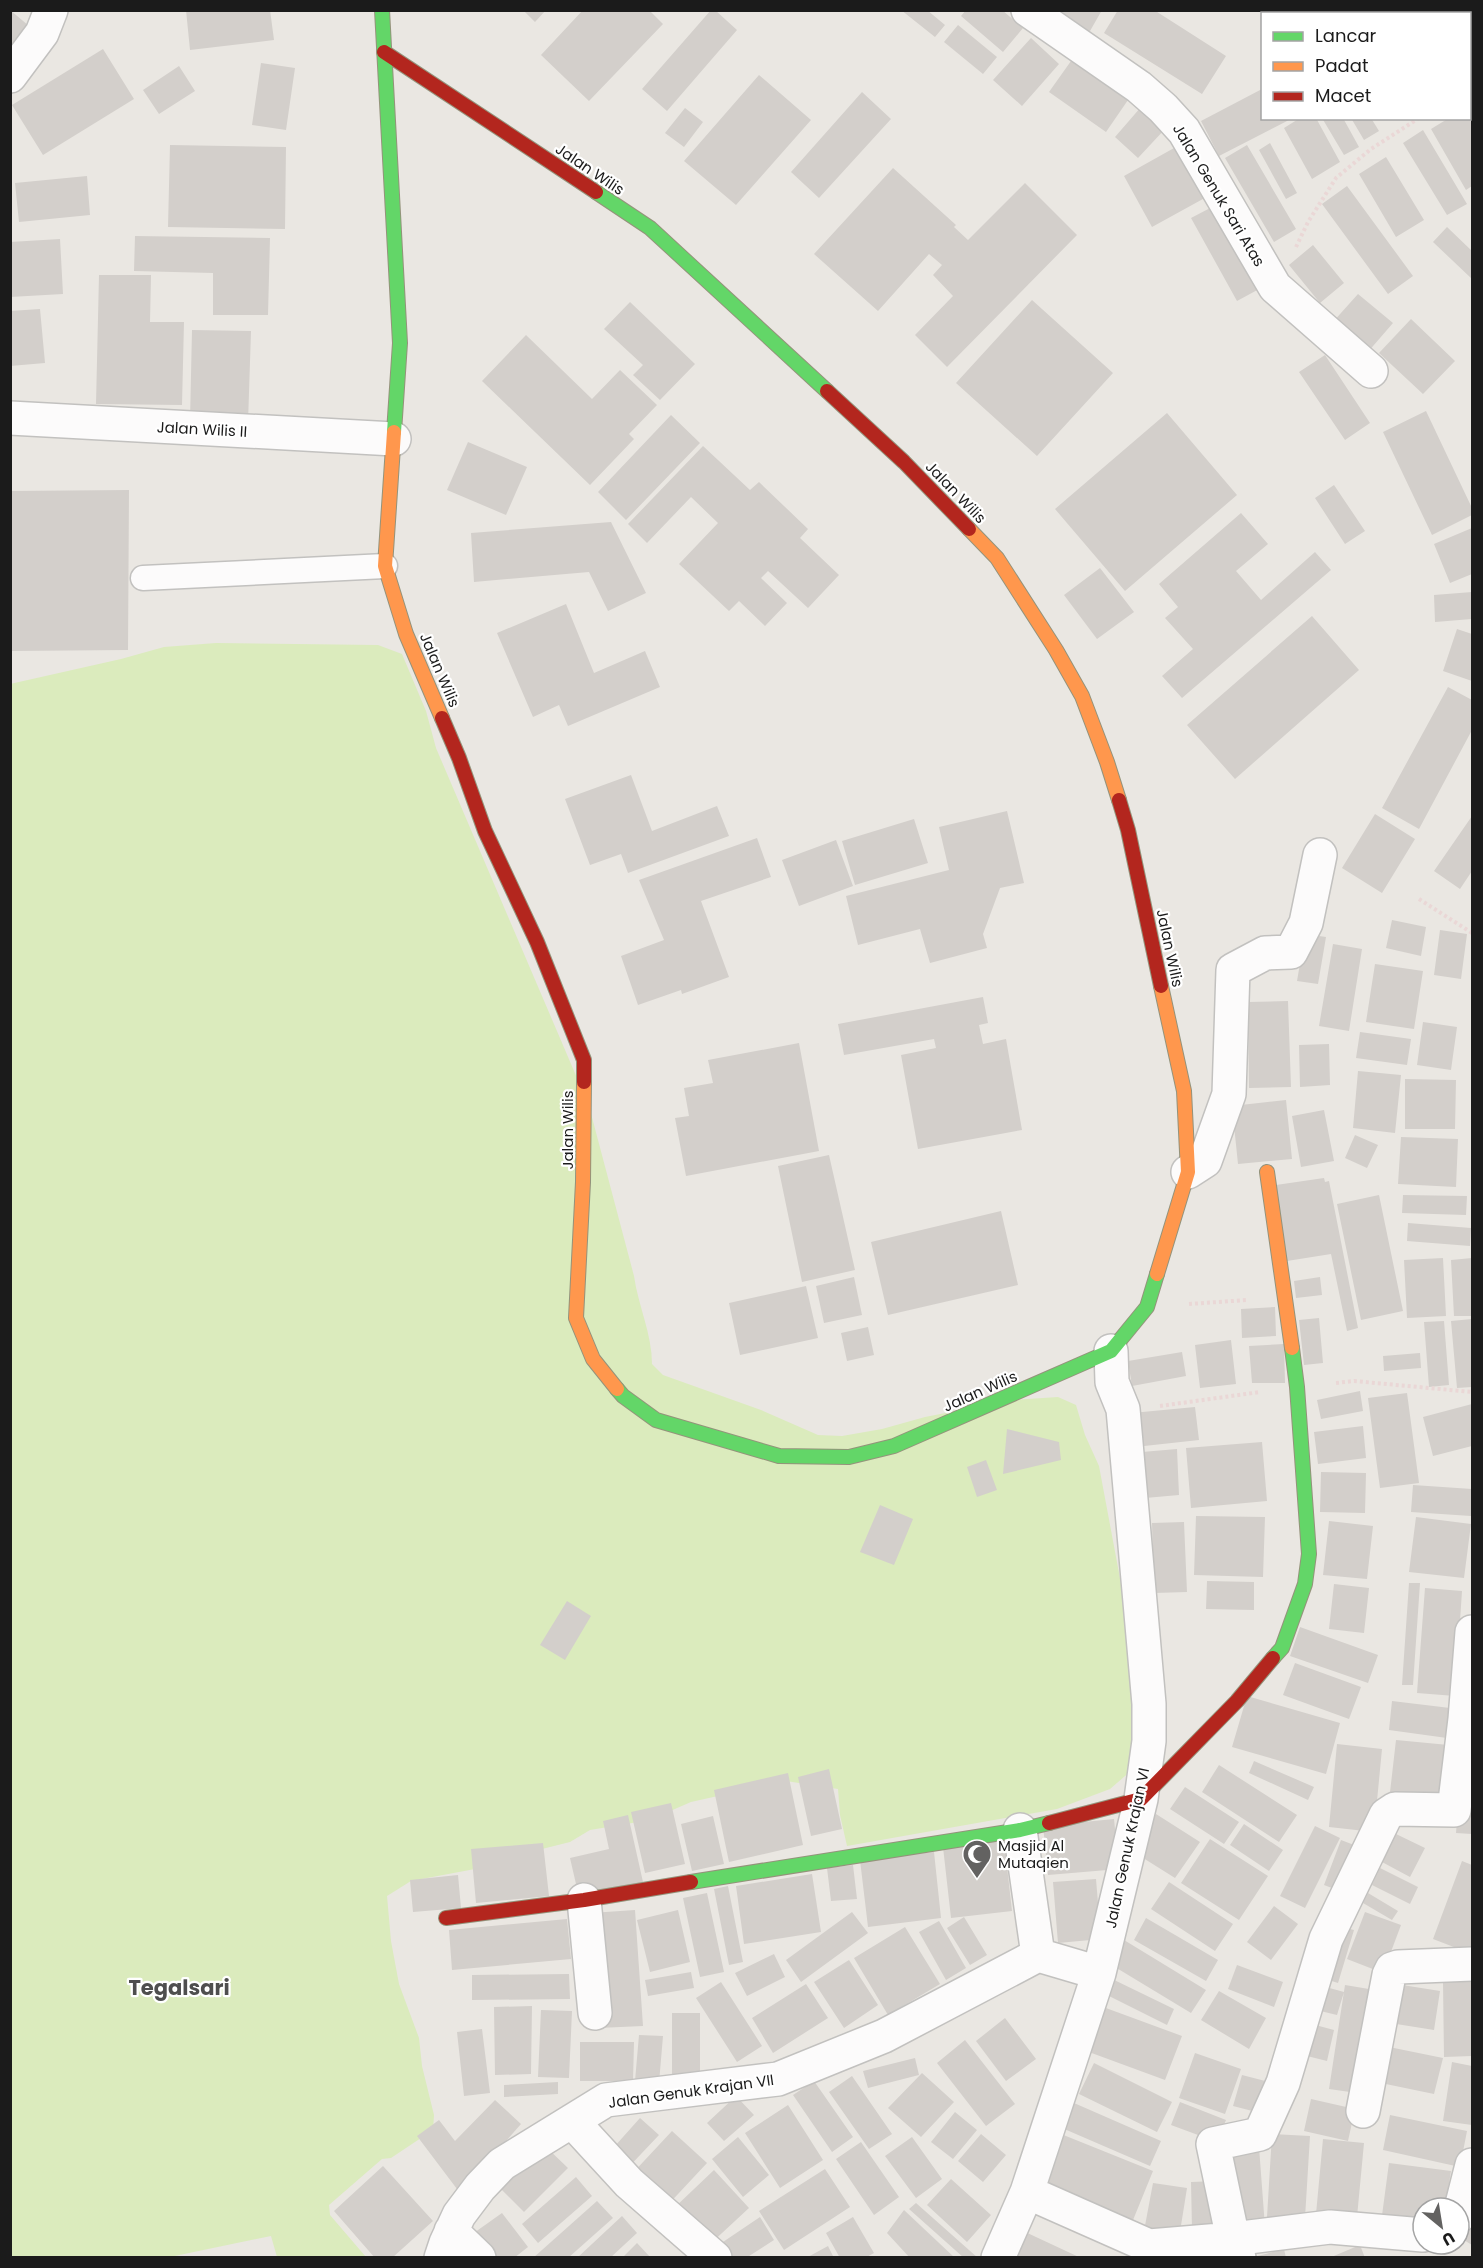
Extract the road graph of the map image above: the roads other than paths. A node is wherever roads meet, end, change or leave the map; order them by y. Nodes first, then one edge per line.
1 (51, 10) edge
2 (382, 10) edge
3 (1028, 10) edge
4 (384, 52) junction
5 (10, 76) edge
6 (1371, 371) dead end
7 (10, 418) edge
8 (394, 439) junction
9 (386, 566) junction
10 (143, 578) dead end
11 (1320, 855) dead end
12 (1188, 1172) junction
13 (1267, 1172) dead end
14 (1111, 1351) junction
15 (1473, 1632) edge
16 (1141, 1799) junction
17 (1020, 1830) junction
18 (584, 1900) junction
19 (446, 1918) dead end
20 (1038, 1955) junction
21 (1473, 1964) edge
22 (1099, 1973) junction
23 (595, 2013) dead end
24 (1363, 2111) dead end
25 (572, 2121) junction
26 (1473, 2165) edge
27 (1027, 2192) junction
28 (1464, 2196) edge
29 (1411, 2234) edge
30 (446, 2244) edge
31 (1236, 2248) edge
32 (1149, 2252) edge
33 (479, 2258) edge
34 (715, 2258) edge
35 (998, 2258) edge

1 - 5 street
2 - 4 street, Jalan Wilis
3 - 6 street, Jalan Genuk Sari Atas
4 - 8 street, Jalan Wilis
4 - 12 street, Jalan Wilis
7 - 8 street, Jalan Wilis II
8 - 9 street, Jalan Wilis
9 - 10 lane
9 - 14 street, Jalan Wilis
11 - 12 street
12 - 14 street, Jalan Wilis
13 - 16 street
14 - 16 street, Jalan Genuk Krajan VI
15 - 31 street
16 - 17 street
16 - 22 street, Jalan Genuk Krajan VI
17 - 18 street
17 - 20 street
18 - 19 street
18 - 23 street
20 - 22 street
20 - 25 street, Jalan Genuk Krajan VII
21 - 24 street
22 - 27 street, Jalan Genuk Krajan VI
25 - 30 street, Jalan Genuk Krajan VII
25 - 34 street
26 - 28 street
27 - 32 street
27 - 35 street, Jalan Genuk Krajan VI
29 - 31 street
30 - 33 street
31 - 32 street

